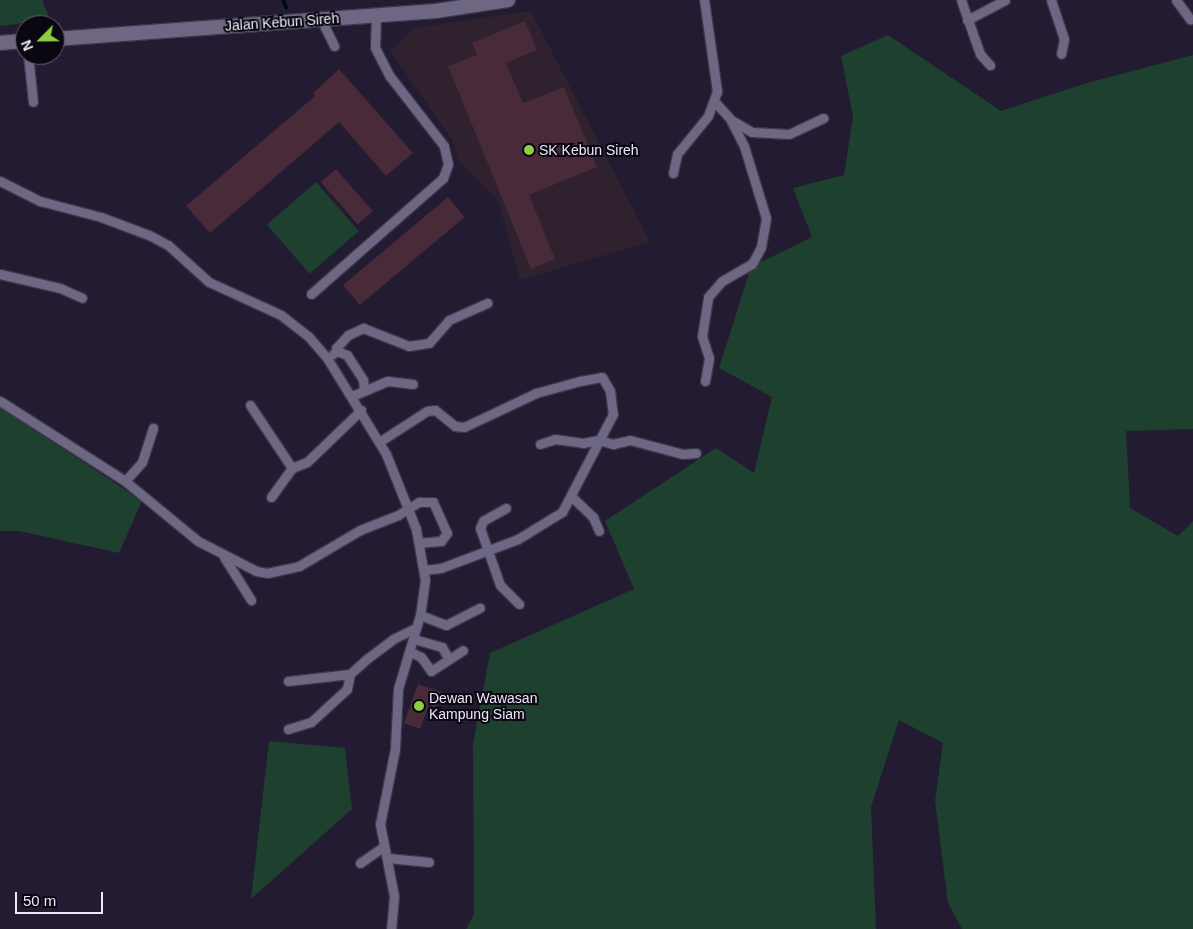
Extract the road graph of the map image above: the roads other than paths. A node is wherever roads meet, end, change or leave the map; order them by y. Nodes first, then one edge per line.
1 (508, 0) edge
2 (704, 0) edge
3 (961, 0) edge
4 (1005, 0) edge
5 (1051, 0) edge
6 (1176, 0) edge
7 (376, 16) junction
8 (321, 19) junction
9 (1190, 19) dead end
10 (967, 20) junction
11 (65, 38) edge
12 (15, 42) edge
13 (0, 43) edge
14 (334, 46) dead end
15 (1061, 54) dead end
16 (29, 65) edge
17 (990, 65) dead end
18 (33, 102) dead end
19 (715, 102) junction
20 (824, 118) dead end
21 (731, 120) junction
22 (672, 173) dead end
23 (0, 181) edge
24 (0, 274) edge
25 (311, 294) dead end
26 (82, 298) dead end
27 (487, 303) dead end
28 (337, 351) junction
29 (327, 358) junction
30 (706, 381) dead end
31 (413, 384) dead end
32 (364, 390) junction
33 (352, 396) junction
34 (0, 401) edge
35 (250, 405) dead end
36 (361, 410) junction
37 (153, 428) dead end
38 (599, 440) junction
39 (379, 442) junction
40 (540, 444) dead end
41 (696, 453) dead end
42 (292, 468) junction
43 (125, 481) junction
44 (570, 496) junction
45 (271, 497) dead end
46 (506, 508) dead end
47 (410, 510) junction
48 (599, 531) dead end
49 (420, 543) junction
50 (489, 550) junction
51 (223, 557) junction
52 (424, 570) junction
53 (251, 600) dead end
54 (519, 604) dead end
55 (480, 608) dead end
56 (420, 615) junction
57 (416, 628) junction
58 (414, 639) junction
59 (463, 650) dead end
60 (411, 652) junction
61 (448, 658) junction
62 (350, 674) junction
63 (288, 681) dead end
64 (288, 729) dead end
65 (384, 846) junction
66 (388, 858) junction
67 (429, 862) dead end
68 (360, 863) dead end
69 (391, 929) edge

1 - 7 street, Jalan Kebun Sireh
2 - 19 street
3 - 10 street
4 - 10 street
5 - 15 street
6 - 9 street
7 - 8 street, Jalan Kebun Sireh
7 - 25 street
8 - 11 street, Jalan Kebun Sireh
8 - 14 street
10 - 17 street
12 - 13 street
16 - 18 street
19 - 21 street
19 - 22 street
20 - 21 street
21 - 30 street
23 - 29 street
24 - 26 street
27 - 28 street
28 - 29 street
28 - 32 street
29 - 33 street
31 - 32 street
32 - 33 street
33 - 36 street
34 - 43 street
35 - 42 street
36 - 39 street
36 - 42 street
37 - 43 street
38 - 39 street
38 - 40 street
38 - 41 street
38 - 44 street
39 - 47 street
42 - 45 street
43 - 51 street
44 - 48 street
44 - 50 street
46 - 50 street
47 - 49 street
47 - 49 street
47 - 51 street
49 - 52 street
50 - 52 street
50 - 54 street
51 - 53 street
52 - 56 street
55 - 56 street
56 - 57 street
57 - 58 street
57 - 62 street
58 - 60 street
58 - 61 street
59 - 61 street
60 - 61 street
60 - 65 street
62 - 63 street
62 - 64 street
65 - 66 street
65 - 68 street
66 - 67 street
66 - 69 street

